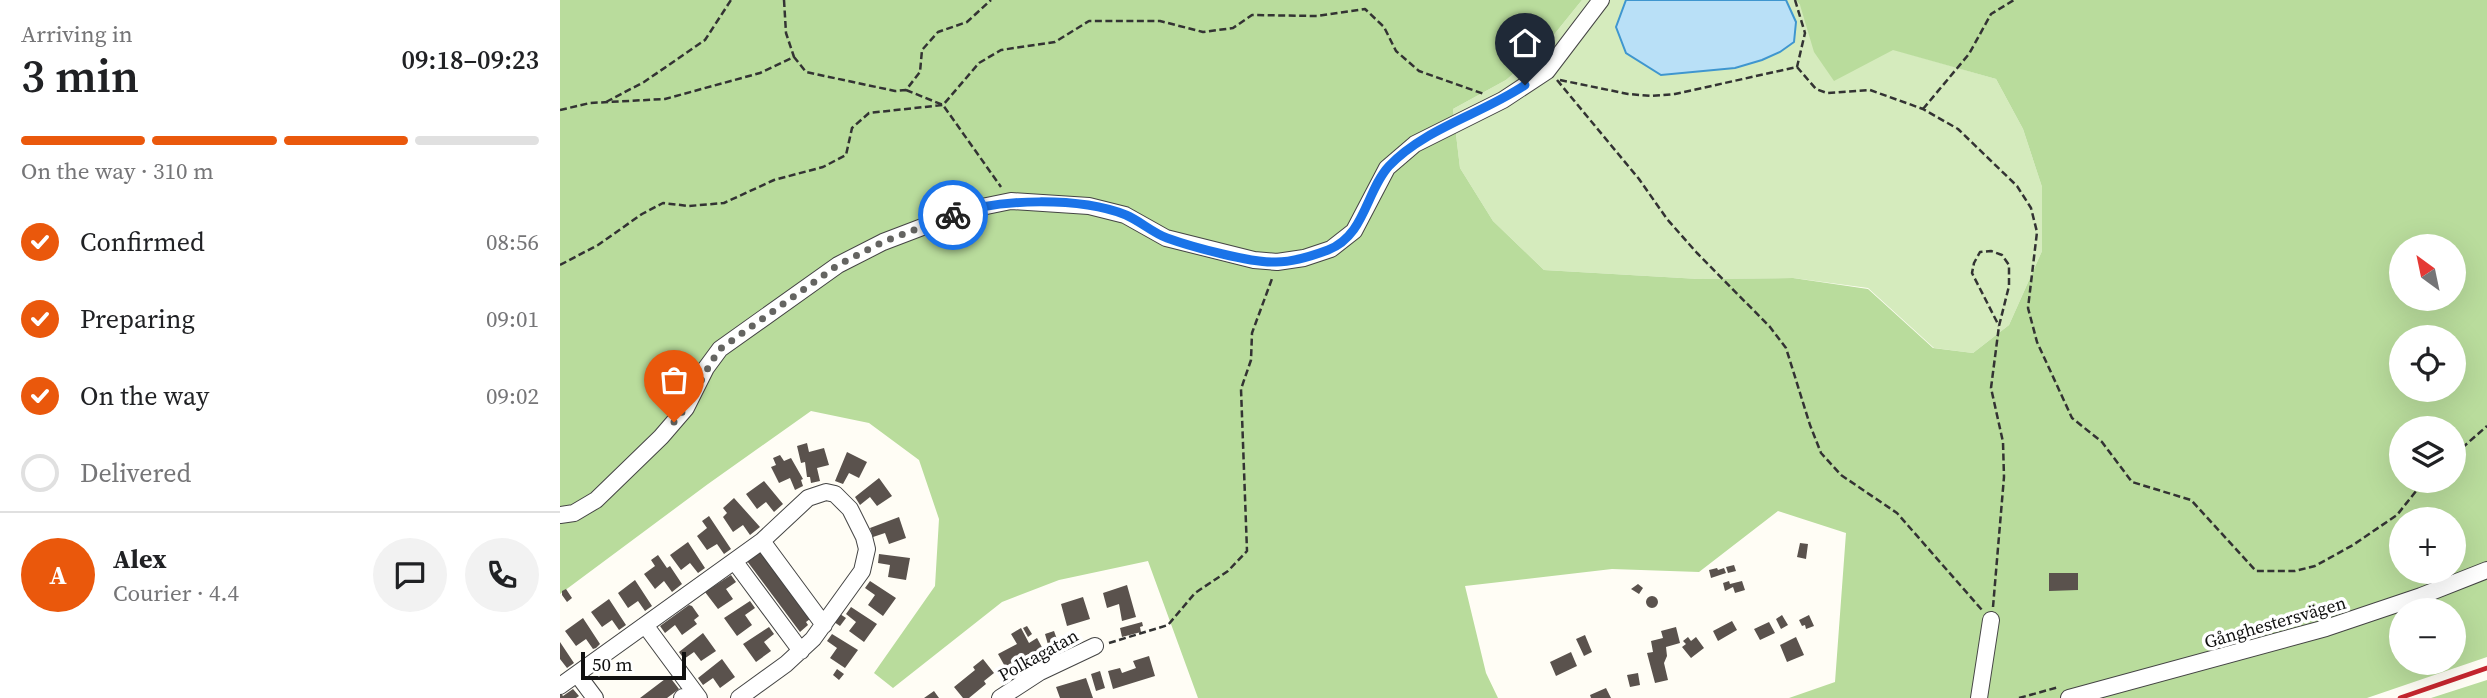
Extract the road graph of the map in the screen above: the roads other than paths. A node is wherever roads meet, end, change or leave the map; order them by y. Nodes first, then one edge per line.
1 (1601, 0) edge
2 (560, 515) edge
3 (762, 541) junction
4 (734, 562) junction
5 (2487, 570) edge
6 (1991, 620) road end
7 (645, 625) junction
8 (824, 625) junction
9 (1095, 646) road end
10 (801, 651) junction
11 (577, 674) junction
12 (560, 686) edge
13 (595, 698) edge
14 (699, 698) edge
15 (739, 698) edge
16 (1000, 698) edge
17 (1979, 698) edge
18 (2069, 698) edge

1 - 2 street
3 - 4 street
3 - 8 street
3 - 8 street
4 - 7 street
4 - 10 street
5 - 18 street, Gånghestersvägen
6 - 17 street
7 - 11 street
7 - 14 street
8 - 10 street
9 - 16 street, Polkagatan
10 - 15 street
11 - 12 street
11 - 13 street

